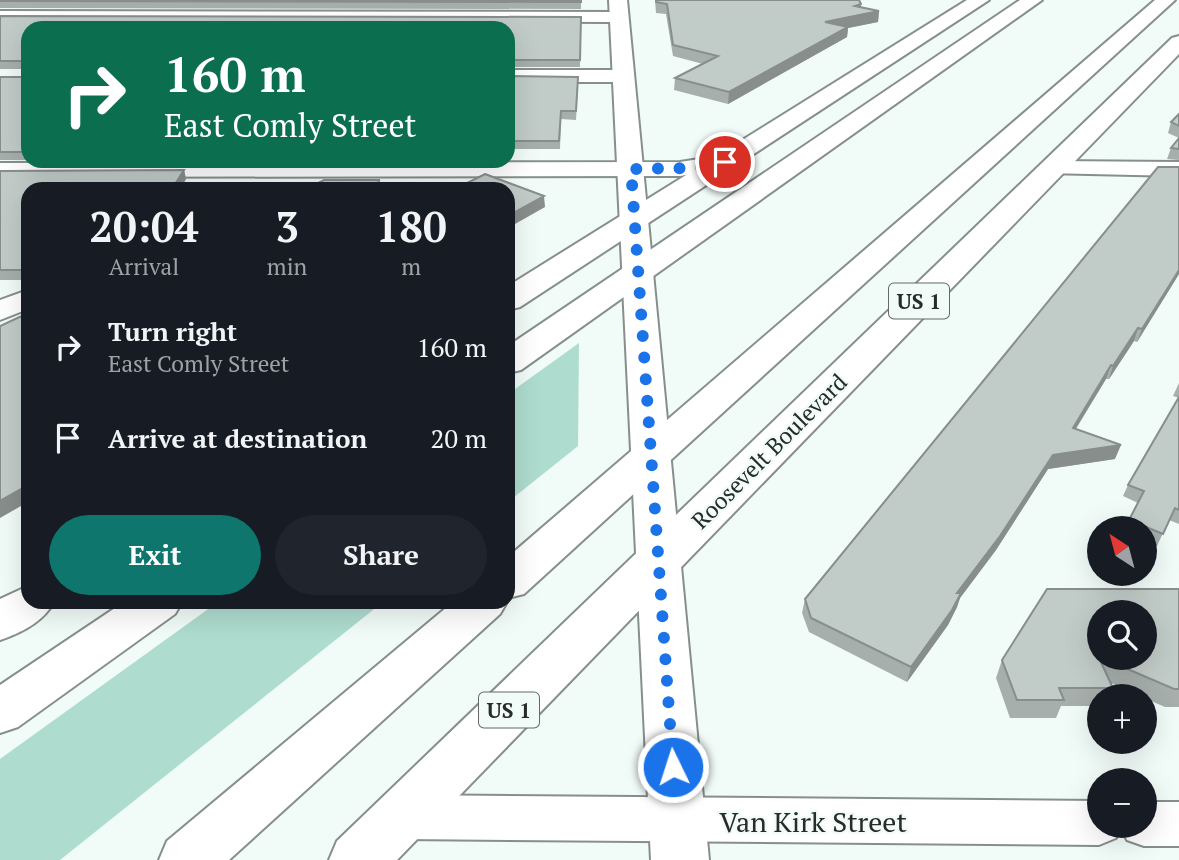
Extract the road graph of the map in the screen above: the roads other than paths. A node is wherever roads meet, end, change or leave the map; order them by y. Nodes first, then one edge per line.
1 (980, 0) edge
2 (1166, 0) edge
3 (1032, 1) edge
4 (1179, 4) edge
5 (618, 8) edge
6 (0, 16) edge
7 (1138, 25) junction
8 (1179, 41) edge
9 (901, 51) junction
10 (515, 76) edge
11 (624, 76) junction
12 (725, 162) junction
13 (1052, 168) junction
14 (631, 169) junction
15 (1179, 169) edge
16 (0, 170) edge
17 (319, 170) junction
18 (291, 182) edge
19 (635, 219) junction
20 (639, 272) junction
21 (515, 296) edge
22 (21, 301) edge
23 (0, 311) edge
24 (515, 357) edge
25 (652, 454) junction
26 (659, 560) junction
27 (515, 576) edge
28 (21, 608) edge
29 (149, 609) edge
30 (476, 609) edge
31 (0, 622) edge
32 (0, 712) edge
33 (402, 817) junction
34 (1087, 823) edge
35 (1157, 824) edge
36 (1179, 824) edge
37 (678, 840) edge
38 (188, 860) edge
39 (358, 860) edge

1 - 9 main road
2 - 7 main road, US 1
3 - 9 main road
3 - 20 main road
4 - 7 main road
5 - 6 street
5 - 11 main road
7 - 25 main road, US 1
8 - 13 main road, Roosevelt Boulevard / US 1
9 - 12 main road
10 - 11 street
11 - 14 main road
12 - 14 street
12 - 19 main road
13 - 15 street
13 - 26 main road, Roosevelt Boulevard / US 1
14 - 17 street
14 - 19 main road
16 - 17 street
17 - 18 street
19 - 20 main road
19 - 21 main road
20 - 24 main road
20 - 25 main road
22 - 23 street
25 - 26 main road
25 - 27 main road, US 1
26 - 33 main road, Roosevelt Boulevard / US 1
26 - 37 main road
28 - 31 main road
29 - 32 main road
30 - 38 main road
33 - 37 street, Van Kirk Street
33 - 39 main road, Roosevelt Boulevard / US 1
34 - 37 street, Van Kirk Street
35 - 36 street

